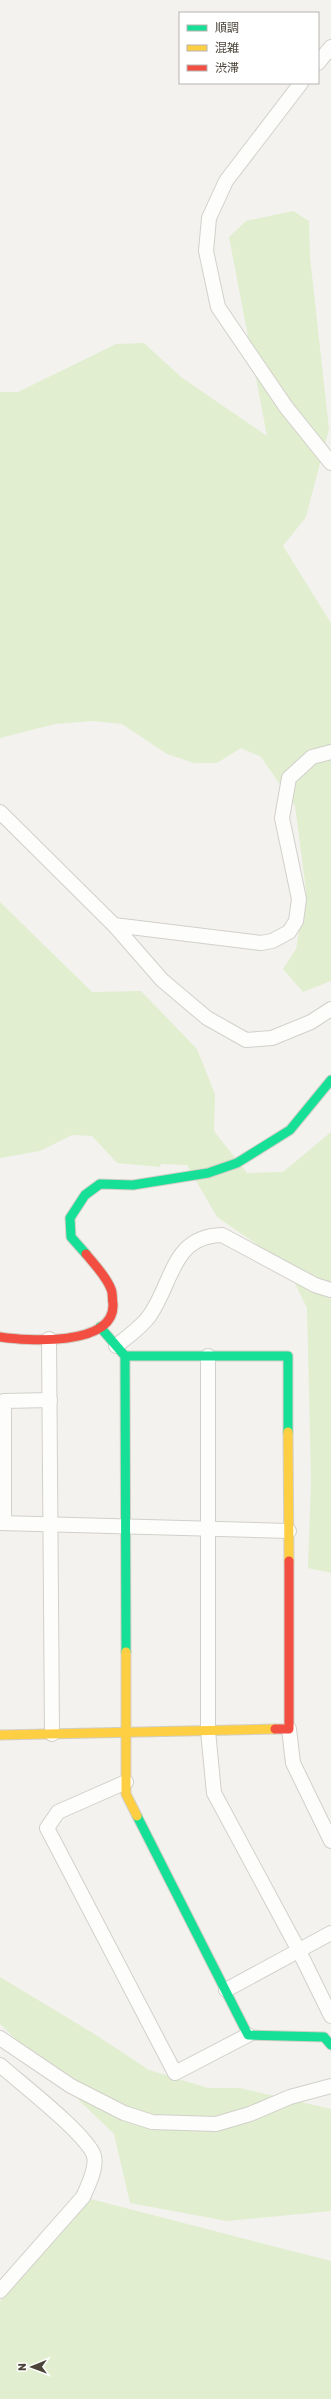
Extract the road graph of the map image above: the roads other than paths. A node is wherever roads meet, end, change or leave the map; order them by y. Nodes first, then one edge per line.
1 (331, 47) edge
2 (319, 62) edge
3 (300, 84) edge
4 (331, 464) edge
5 (331, 752) edge
6 (0, 812) edge
7 (114, 926) junction
8 (331, 1009) edge
9 (331, 1080) edge
10 (331, 1290) edge
11 (100, 1327) junction
12 (0, 1338) edge
13 (49, 1339) junction
14 (120, 1351) junction
15 (208, 1356) junction
16 (50, 1400) junction
17 (2, 1523) edge
18 (51, 1524) junction
19 (125, 1526) junction
20 (209, 1529) junction
21 (289, 1531) junction
22 (289, 1729) junction
23 (208, 1731) junction
24 (126, 1733) junction
25 (52, 1734) junction
26 (0, 1735) edge
27 (126, 1782) junction
28 (331, 1840) edge
29 (331, 1932) edge
30 (298, 1949) junction
31 (226, 1990) junction
32 (331, 2016) edge
33 (248, 2035) junction
34 (0, 2038) edge
35 (331, 2045) edge
36 (0, 2065) edge
37 (331, 2086) edge
38 (2, 2288) edge

1 - 2 street
3 - 4 street
5 - 7 street
6 - 7 street
7 - 8 street
9 - 11 street
10 - 14 street
11 - 13 street
11 - 14 street
12 - 13 street
13 - 16 street
14 - 15 street
14 - 19 street
15 - 20 street
15 - 21 street
16 - 17 street
16 - 18 street
17 - 18 street
18 - 19 street
18 - 25 street
19 - 20 street
19 - 24 street
20 - 21 street
20 - 23 street
21 - 22 street
22 - 23 street
22 - 28 street
23 - 24 street
23 - 30 street
24 - 25 street
24 - 27 street
25 - 26 street
27 - 31 street
27 - 33 street
29 - 30 street
30 - 31 street
30 - 32 street
31 - 33 street
33 - 35 street
34 - 37 street
36 - 38 street

